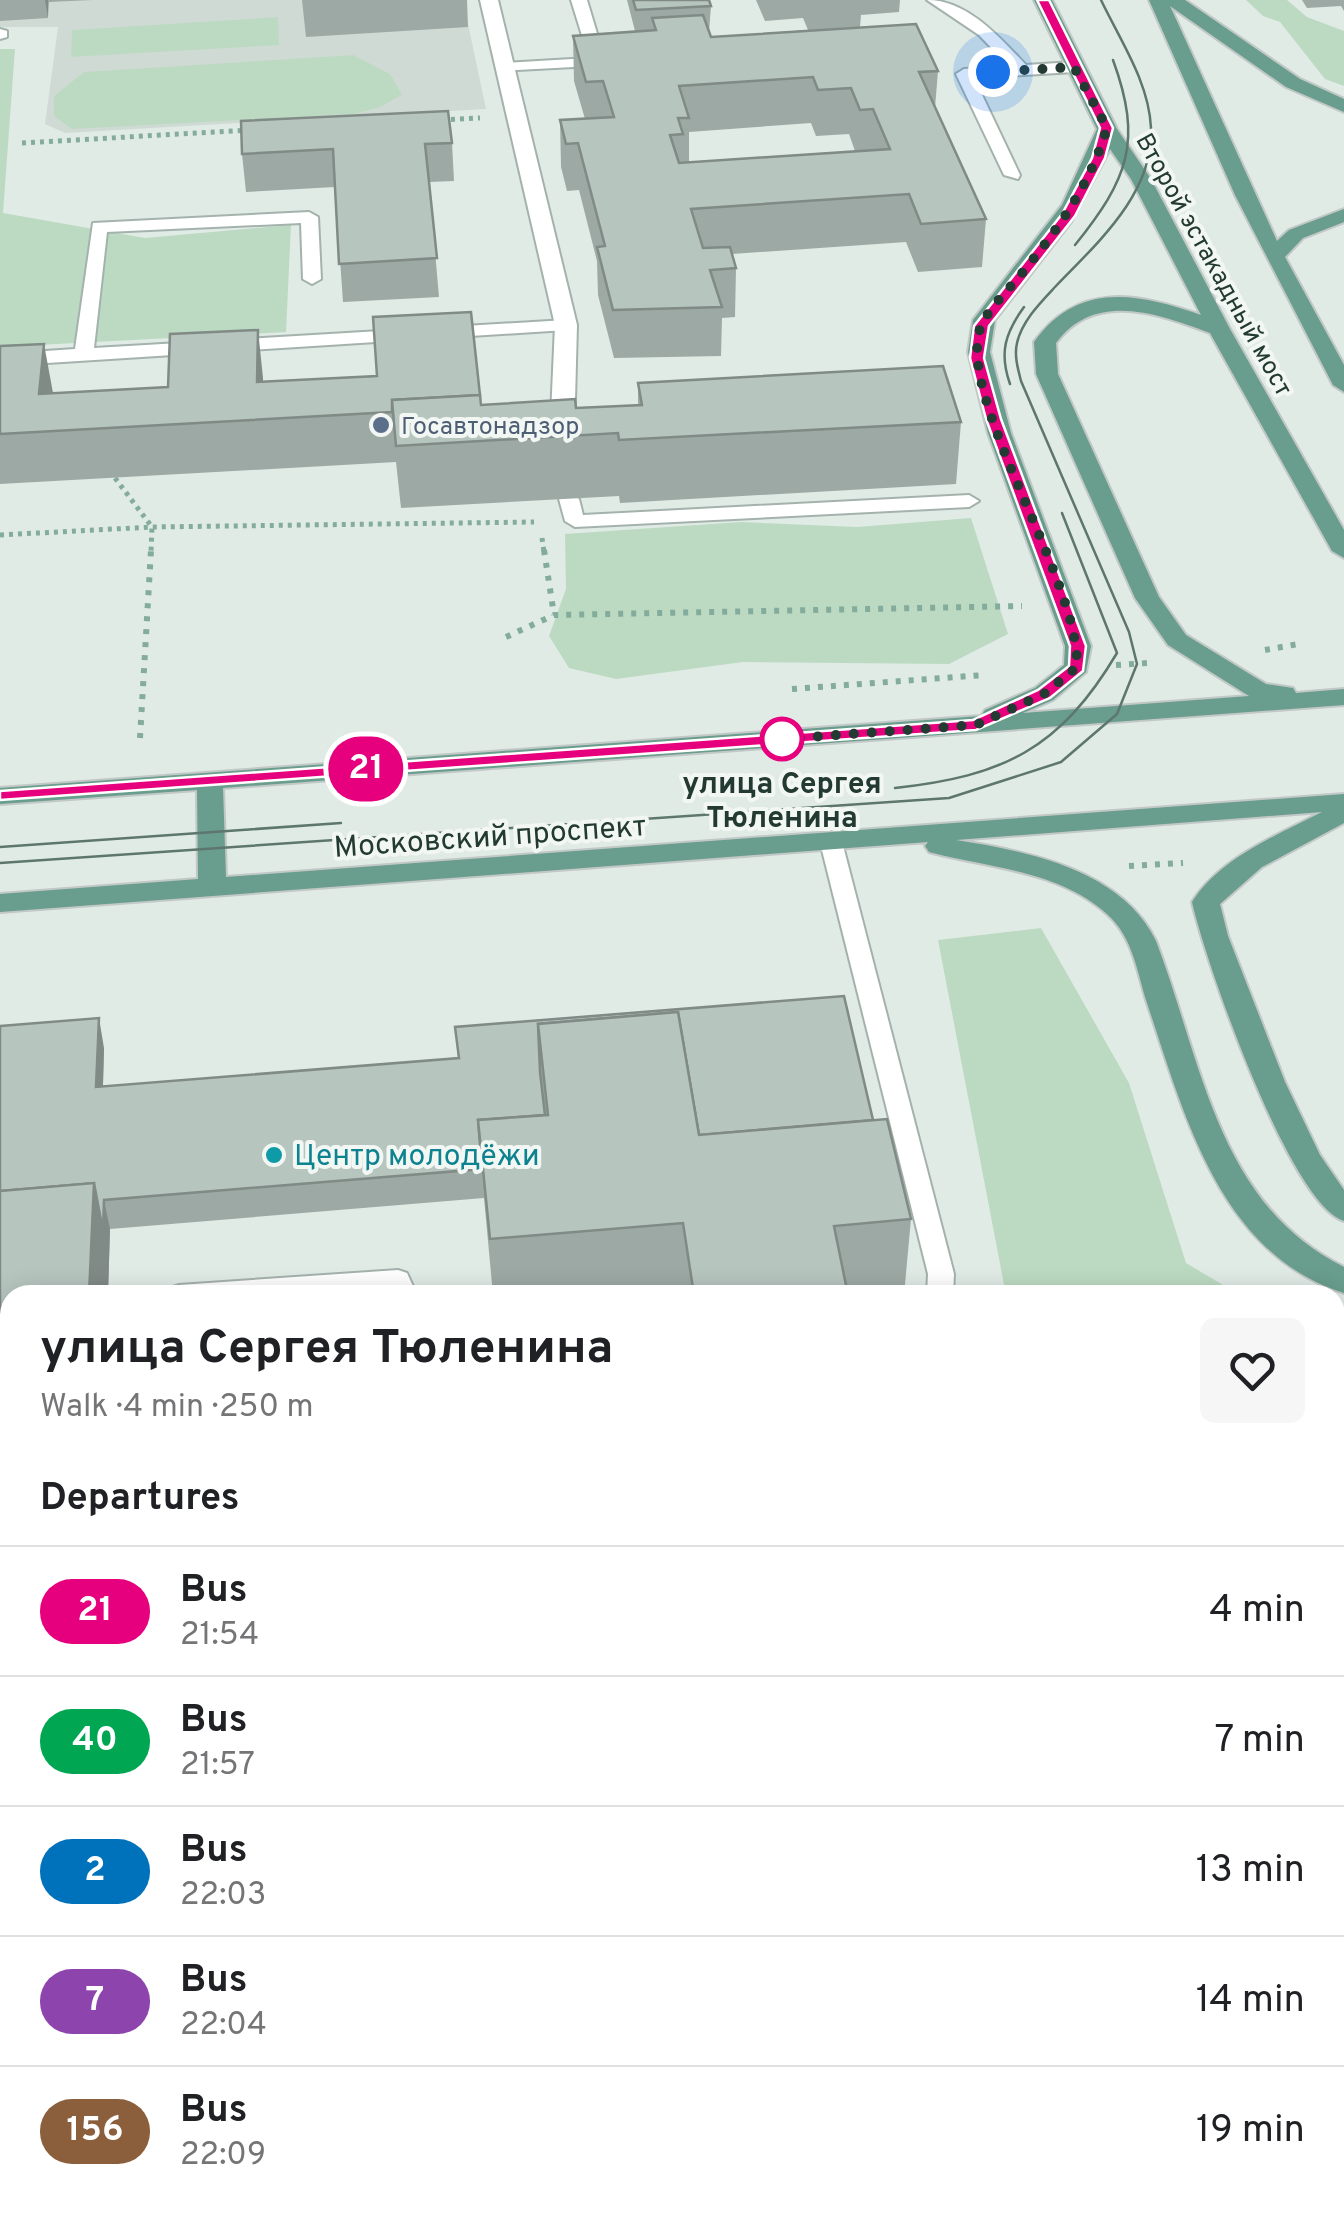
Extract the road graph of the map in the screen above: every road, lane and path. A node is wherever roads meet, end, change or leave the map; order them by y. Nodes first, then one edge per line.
1 (488, 0) edge
2 (578, 0) edge
3 (935, 0) edge
4 (1043, 0) edge
5 (1158, 0) edge
6 (1173, 0) edge
7 (598, 62) junction
8 (618, 62) edge
9 (1074, 67) junction
10 (505, 68) junction
11 (1022, 70) junction
12 (1344, 106) edge
13 (516, 116) junction
14 (437, 120) edge
15 (1107, 128) junction
16 (259, 130) edge
17 (22, 143) dead end
18 (1012, 176) dead end
19 (1344, 215) edge
20 (1275, 255) junction
21 (312, 279) dead end
22 (566, 326) junction
23 (1219, 329) junction
24 (84, 354) junction
25 (0, 360) edge
26 (1344, 385) edge
27 (561, 463) edge
28 (115, 478) dead end
29 (570, 499) dead end
30 (968, 501) dead end
31 (152, 528) junction
32 (0, 535) edge
33 (1344, 551) edge
34 (1023, 606) dead end
35 (554, 616) junction
36 (506, 637) dead end
37 (1335, 698) edge
38 (976, 725) junction
39 (140, 738) dead end
40 (210, 780) junction
41 (0, 796) edge
42 (1344, 802) edge
43 (1344, 812) edge
44 (887, 838) junction
45 (831, 842) junction
46 (1183, 863) dead end
47 (1111, 867) dead end
48 (212, 889) junction
49 (0, 903) edge
50 (1344, 1210) edge
51 (1344, 1280) edge
52 (325, 1285) edge
53 (400, 1285) edge
54 (940, 1285) edge

1 - 10 street
2 - 7 lane
3 - 11 lane
4 - 9 main road, Второй эстакадный мост
5 - 20 main road, Второй эстакадный мост
6 - 12 main road
7 - 8 lane
7 - 10 lane
9 - 11 lane
9 - 15 main road, Второй эстакадный мост
10 - 13 street
11 - 18 lane
13 - 14 path
13 - 22 street
15 - 23 main road, Второй эстакадный мост
15 - 38 main road
16 - 17 path
19 - 20 main road
20 - 26 main road, Второй эстакадный мост
21 - 24 lane
22 - 24 lane
22 - 27 street
23 - 33 main road, Второй эстакадный мост
23 - 37 main road
24 - 25 lane
28 - 31 path
29 - 30 lane
31 - 32 path
31 - 35 path
31 - 39 path
34 - 35 path
35 - 36 path
37 - 38 main road
38 - 40 main road
40 - 41 main road
40 - 48 main road
42 - 44 main road, Московский проспект
43 - 50 main road
44 - 45 main road, Московский проспект
44 - 51 main road
45 - 48 main road, Московский проспект
45 - 54 lane
46 - 47 path
48 - 49 main road, Московский проспект
52 - 53 lane

